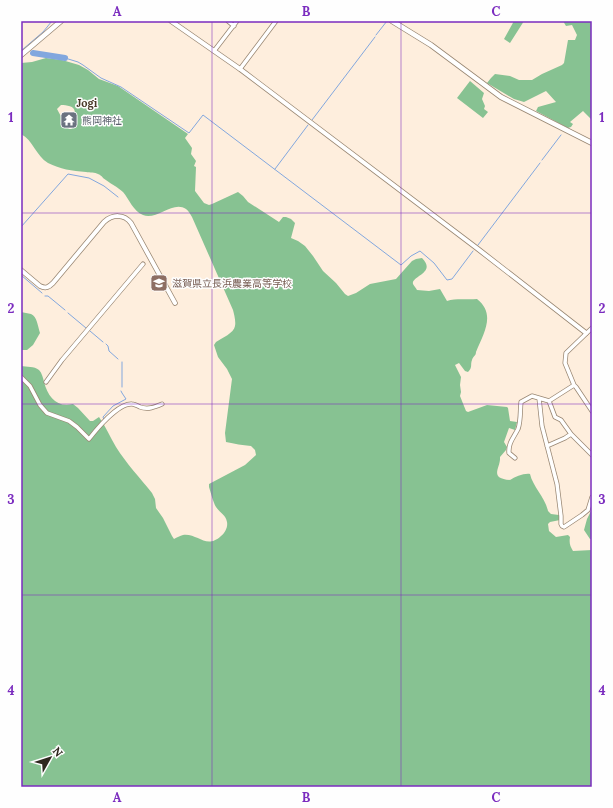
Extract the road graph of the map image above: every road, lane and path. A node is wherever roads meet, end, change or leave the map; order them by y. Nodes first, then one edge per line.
1 (61, 21) edge
2 (171, 21) edge
3 (228, 21) edge
4 (237, 21) edge
5 (276, 21) edge
6 (392, 21) edge
7 (234, 26) junction
8 (214, 51) junction
9 (21, 55) edge
10 (240, 69) junction
11 (592, 143) edge
12 (143, 264) dead end
13 (21, 270) edge
14 (176, 303) dead end
15 (592, 328) edge
16 (586, 333) junction
17 (21, 377) edge
18 (46, 382) dead end
19 (574, 385) junction
20 (539, 398) junction
21 (549, 401) junction
22 (162, 404) dead end
23 (592, 411) edge
24 (571, 434) junction
25 (548, 446) junction
26 (592, 455) edge
27 (515, 458) dead end
28 (592, 497) edge

1 - 9 main road
2 - 8 street
3 - 7 street
4 - 7 street
5 - 10 street
6 - 11 main road
7 - 8 street
8 - 10 street
10 - 16 street
12 - 18 street
13 - 14 street
15 - 16 street
16 - 19 street
17 - 22 street
19 - 21 street
19 - 23 street
20 - 21 street
20 - 25 street
20 - 27 street
21 - 24 street
24 - 25 street
24 - 26 street
25 - 28 street

